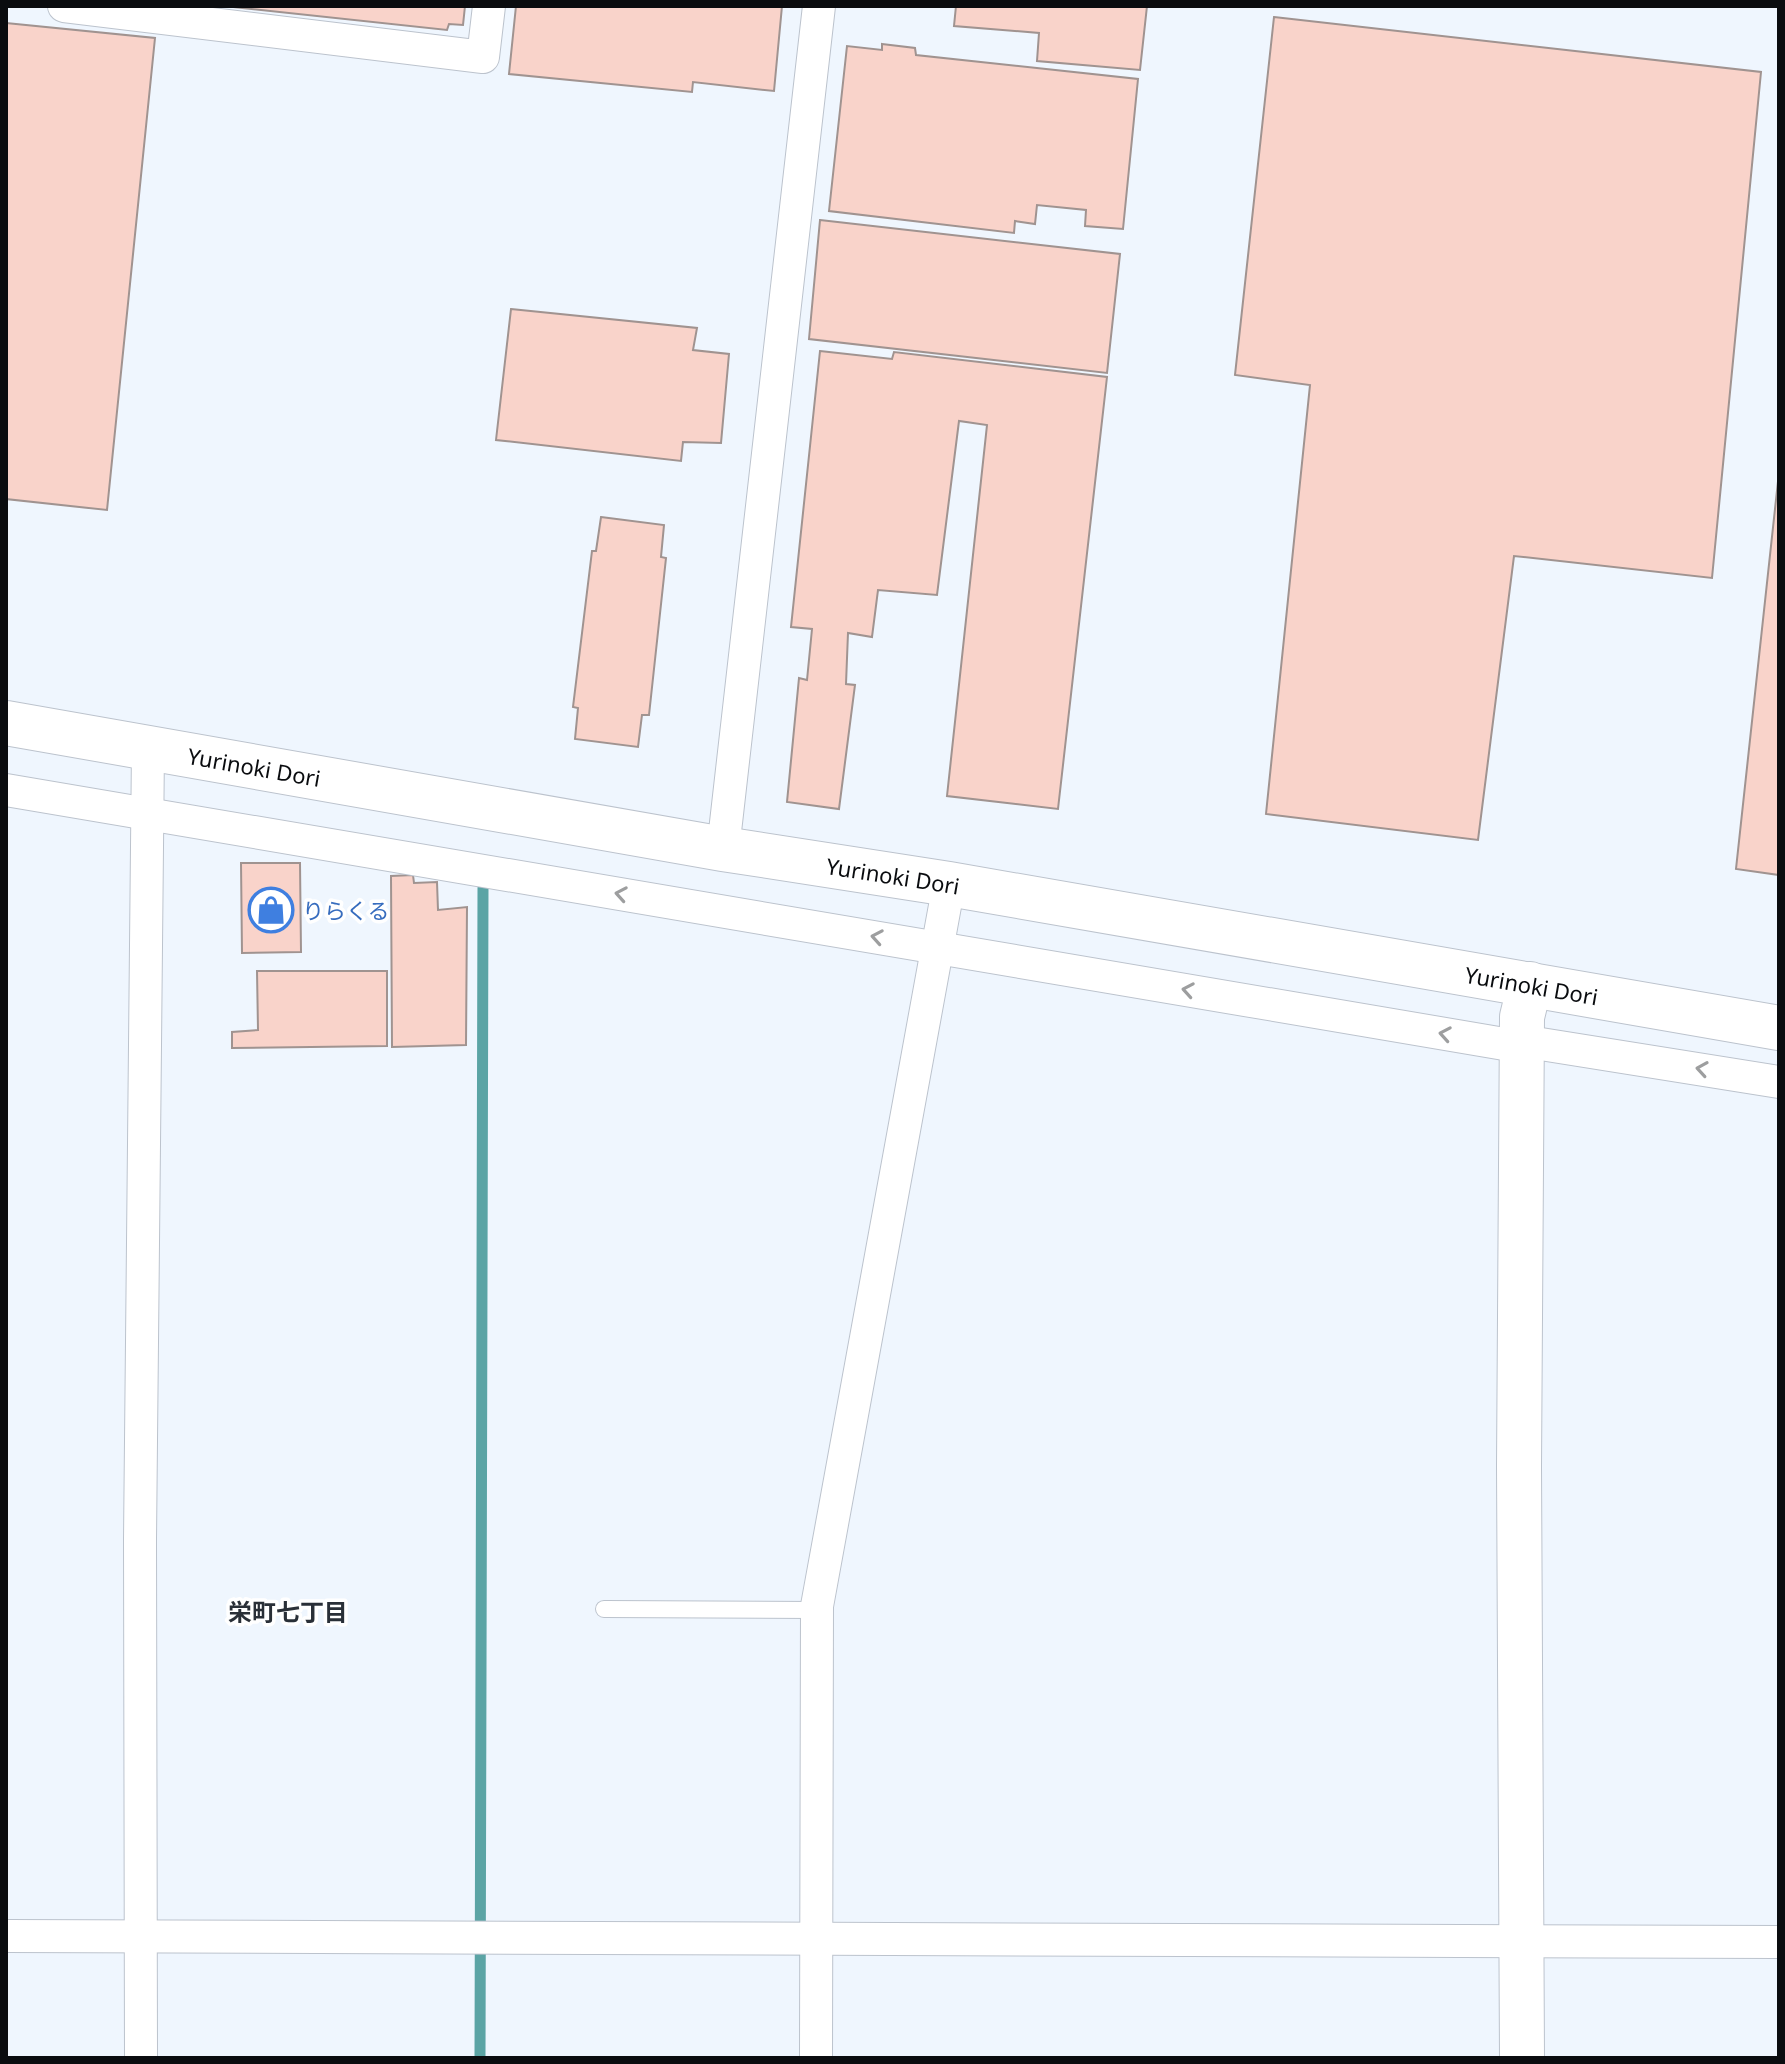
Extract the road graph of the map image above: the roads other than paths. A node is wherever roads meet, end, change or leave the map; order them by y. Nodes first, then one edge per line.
1 (64, 6) edge
2 (489, 6) edge
3 (819, 6) edge
4 (6, 723) edge
5 (148, 748) junction
6 (6, 790) edge
7 (147, 813) junction
8 (723, 849) junction
9 (949, 884) junction
10 (936, 947) junction
11 (1530, 984) junction
12 (1779, 1028) edge
13 (1522, 1044) junction
14 (1779, 1082) edge
15 (604, 1609) dead end
16 (817, 1610) junction
17 (6, 1936) edge
18 (142, 1937) junction
19 (816, 1937) junction
20 (1522, 1940) junction
21 (1779, 1942) edge
22 (141, 2058) edge
23 (816, 2058) edge
24 (1522, 2058) edge

1 - 2 street
3 - 8 street
4 - 5 street, Yurinoki Dori
5 - 7 street
5 - 8 street, Yurinoki Dori
6 - 7 street
10 -> 7 street
7 - 18 street
8 - 9 street, Yurinoki Dori
9 - 10 street
9 - 11 street, Yurinoki Dori
13 -> 10 street
10 - 16 street
11 - 12 street, Yurinoki Dori
11 - 13 street
14 -> 13 street
13 - 20 street
15 - 16 lane
16 - 19 street
17 - 18 street
18 - 19 street
18 - 22 street
19 - 20 street
19 - 23 street
20 - 21 street
20 - 24 street

